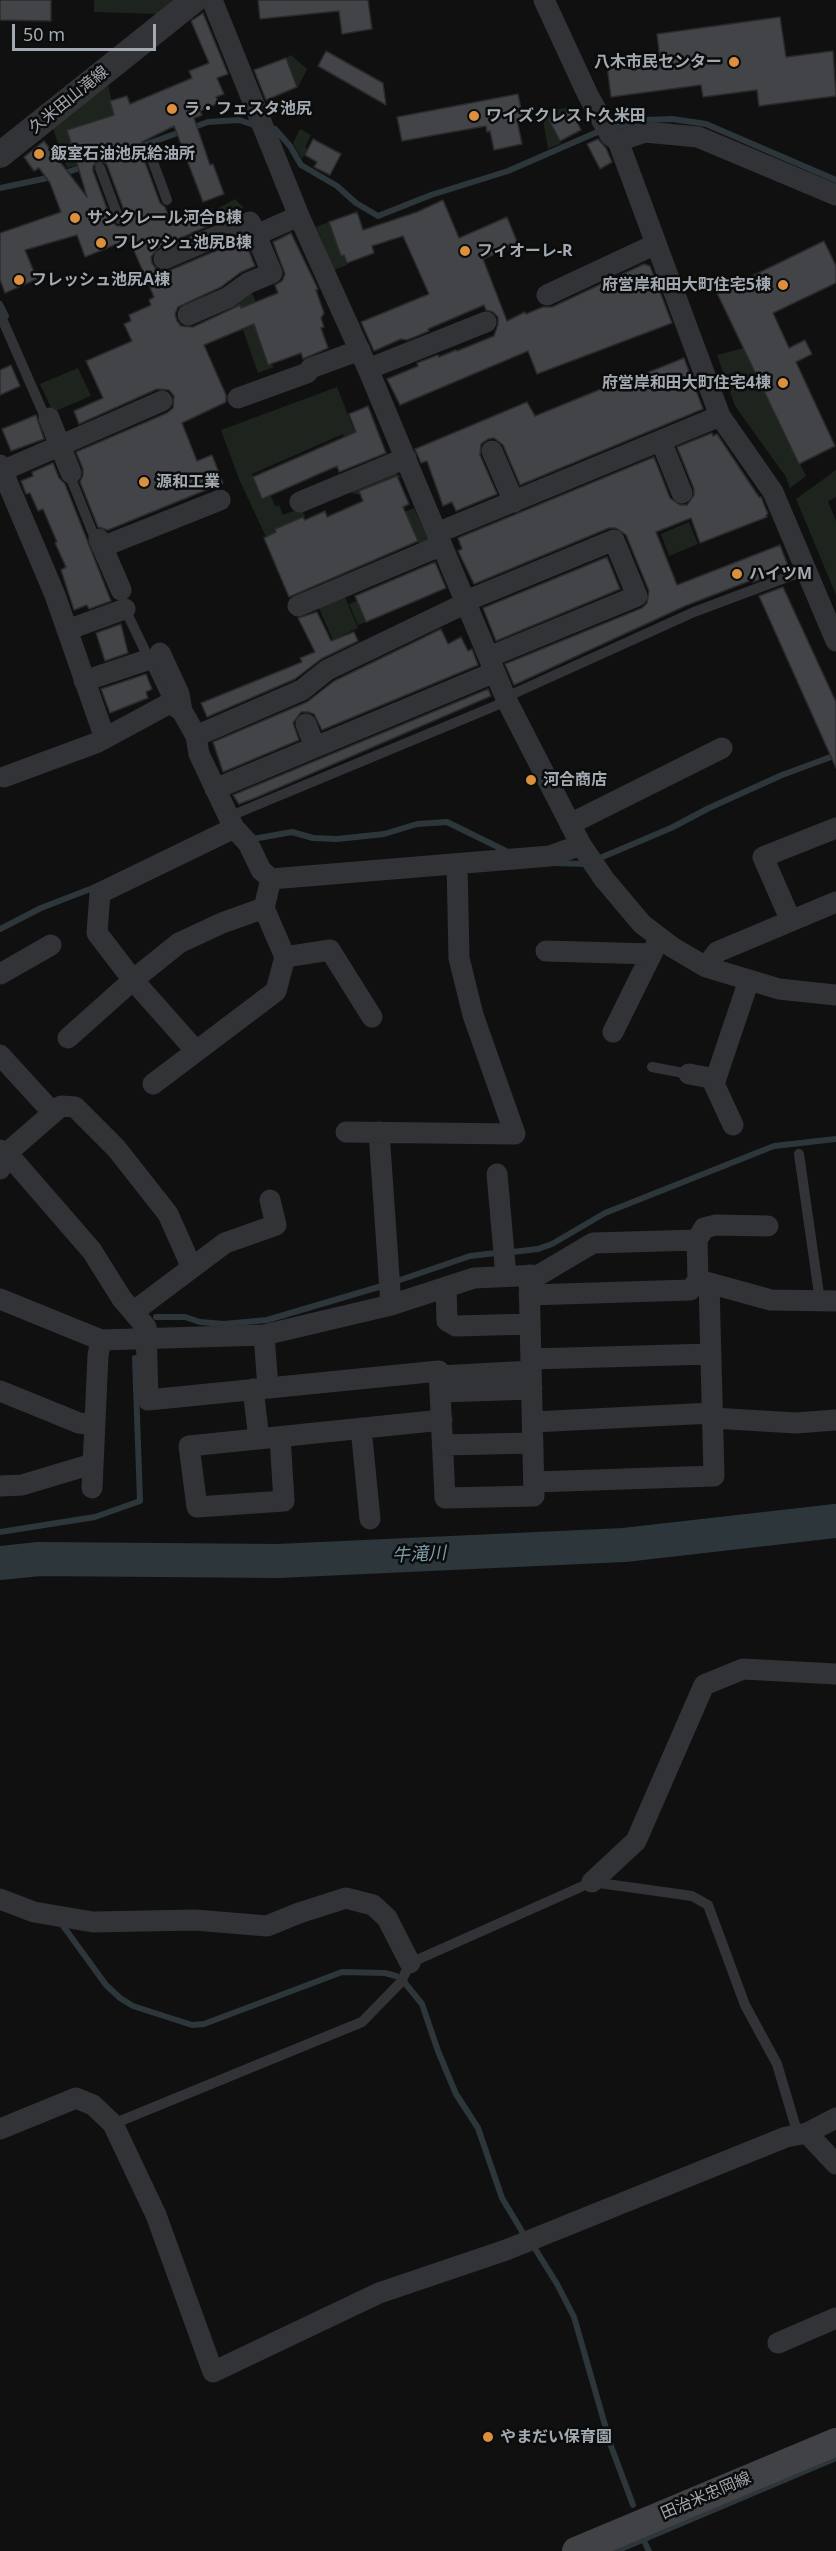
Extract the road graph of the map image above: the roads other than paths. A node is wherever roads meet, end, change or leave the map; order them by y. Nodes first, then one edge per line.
1 (194, 0) edge
2 (212, 0) edge
3 (544, 0) edge
4 (610, 132) junction
5 (149, 151) dead end
6 (0, 155) edge
7 (100, 168) dead end
8 (836, 195) edge
9 (166, 200) dead end
10 (299, 216) junction
11 (119, 219) dead end
12 (256, 235) junction
13 (656, 244) junction
14 (164, 259) dead end
15 (547, 295) dead end
16 (0, 314) edge
17 (188, 315) dead end
18 (486, 322) dead end
19 (360, 350) junction
20 (368, 369) junction
21 (238, 398) dead end
22 (162, 401) dead end
23 (720, 416) junction
24 (49, 418) joint
25 (661, 441) junction
26 (60, 446) junction
27 (492, 451) dead end
28 (406, 458) junction
29 (1, 468) edge
30 (71, 473) joint
31 (682, 493) dead end
32 (220, 500) dead end
33 (300, 502) dead end
34 (514, 502) junction
35 (439, 539) junction
36 (101, 543) junction
37 (806, 570) junction
38 (123, 600) junction
39 (466, 602) junction
40 (298, 606) dead end
41 (67, 630) junction
42 (836, 641) edge
43 (154, 656) junction
44 (492, 664) junction
45 (84, 681) junction
46 (507, 700) junction
47 (176, 707) junction
48 (306, 724) dead end
49 (102, 730) dead end
50 (196, 736) junction
51 (315, 747) junction
52 (722, 748) dead end
53 (4, 777) dead end
54 (215, 789) junction
55 (231, 823) junction
56 (570, 824) junction
57 (836, 828) edge
58 (581, 845) junction
59 (457, 864) junction
60 (271, 879) junction
61 (836, 902) edge
62 (264, 908) junction
63 (792, 921) junction
64 (51, 945) dead end
65 (656, 945) junction
66 (546, 951) dead end
67 (285, 957) junction
68 (706, 967) junction
69 (0, 974) edge
70 (133, 980) junction
71 (749, 980) junction
72 (836, 995) edge
73 (372, 1017) dead end
74 (613, 1032) dead end
75 (68, 1038) dead end
76 (196, 1051) junction
77 (0, 1055) edge
78 (652, 1067) dead end
79 (689, 1074) joint
80 (716, 1079) junction
81 (153, 1084) dead end
82 (53, 1113) junction
83 (733, 1125) dead end
84 (346, 1132) dead end
85 (379, 1132) junction
86 (799, 1154) dead end
87 (2, 1157) edge
88 (497, 1174) dead end
89 (270, 1200) dead end
90 (768, 1226) dead end
91 (697, 1240) junction
92 (192, 1268) junction
93 (506, 1276) junction
94 (703, 1282) junction
95 (529, 1285) junction
96 (446, 1287) junction
97 (0, 1299) edge
98 (828, 1301) edge
99 (392, 1305) junction
100 (133, 1312) junction
101 (530, 1324) junction
102 (264, 1335) junction
103 (147, 1337) junction
104 (101, 1340) junction
105 (711, 1354) junction
106 (531, 1373) junction
107 (440, 1384) junction
108 (260, 1389) junction
109 (0, 1391) edge
110 (712, 1416) junction
111 (442, 1420) junction
112 (836, 1420) edge
113 (533, 1422) junction
114 (94, 1425) junction
115 (362, 1428) junction
116 (280, 1437) junction
117 (259, 1439) junction
118 (534, 1443) junction
119 (443, 1445) junction
120 (92, 1464) junction
121 (534, 1482) junction
122 (0, 1486) edge
123 (92, 1488) dead end
124 (370, 1520) dead end
125 (836, 1674) edge
126 (592, 1882) junction
127 (0, 1899) edge
128 (410, 1963) junction
129 (836, 2118) edge
130 (113, 2124) junction
131 (0, 2129) edge
132 (807, 2133) junction
133 (836, 2164) edge
134 (836, 2318) edge
135 (778, 2343) dead end
136 (836, 2442) edge
137 (576, 2551) edge

1 - 6 street, 久米田山滝線
2 - 10 street
3 - 4 street
4 - 8 street
4 - 13 street
5 - 9 lane
7 - 11 lane
10 - 12 street
10 - 19 street
12 - 14 street
12 - 17 street
13 - 15 street
13 - 23 street
16 - 24 lane
18 - 20 street
19 - 20 street
19 - 21 street
20 - 28 street
22 - 26 street
23 - 25 street
23 - 37 street
24 - 26 street
25 - 31 street
25 - 34 street
26 - 29 street
26 - 30 street
27 - 34 street
28 - 33 street
28 - 35 street
29 - 41 street
30 - 36 lane
32 - 36 street
34 - 35 street
35 - 39 street
35 - 40 street
36 - 38 street
37 - 42 street
37 - 46 lane
38 - 41 street
38 - 43 lane
39 - 44 street
39 - 44 street
39 - 50 street
41 - 45 street
43 - 45 street
43 - 47 street
44 - 46 street
44 - 51 street
45 - 49 street
46 - 55 lane
46 - 56 street
47 - 50 street
47 - 53 street
48 - 51 street
50 - 54 street
51 - 54 street
52 - 56 street
54 - 55 street
55 - 60 street
55 - 70 street
56 - 58 street
57 - 63 street
58 - 59 street
58 - 65 street
59 - 60 street
59 - 85 street
60 - 62 street
61 - 63 street
62 - 67 street
62 - 70 street
63 - 68 street
64 - 69 street
65 - 66 street
65 - 68 street
65 - 74 street
67 - 73 street
67 - 76 street
68 - 71 street
70 - 75 street
70 - 76 street
71 - 72 street
71 - 80 street
76 - 81 street
77 - 82 street
78 - 79 lane
79 - 80 street
80 - 83 street
82 - 87 street
82 - 92 street
84 - 85 street
85 - 99 street
86 - 98 lane
87 - 100 street
88 - 93 street
89 - 92 street
90 - 91 street
91 - 94 street
91 - 95 street
92 - 100 street
93 - 95 street
93 - 96 street
94 - 95 street
94 - 98 street
94 - 105 street
95 - 101 street
96 - 99 street
96 - 101 street
97 - 104 street
99 - 102 street
100 - 103 street
101 - 106 street
102 - 103 street
102 - 108 street
103 - 104 street
103 - 108 street
104 - 114 street
105 - 106 street
105 - 110 street
106 - 107 street
106 - 113 street
107 - 108 street
107 - 111 street
108 - 117 street
109 - 114 street
110 - 112 street
110 - 113 street
110 - 121 street
111 - 115 street
111 - 119 street
113 - 118 street
114 - 120 street
115 - 116 street
115 - 124 street
116 - 117 street
116 - 117 street
118 - 119 street
118 - 121 street
119 - 121 street
120 - 122 street
120 - 123 street
125 - 126 street
126 - 128 lane
126 - 132 lane
127 - 128 street
128 - 130 lane
129 - 132 street
130 - 131 street
130 - 132 street
132 - 133 street
134 - 135 street
136 - 137 main road, 田治米忠岡線

